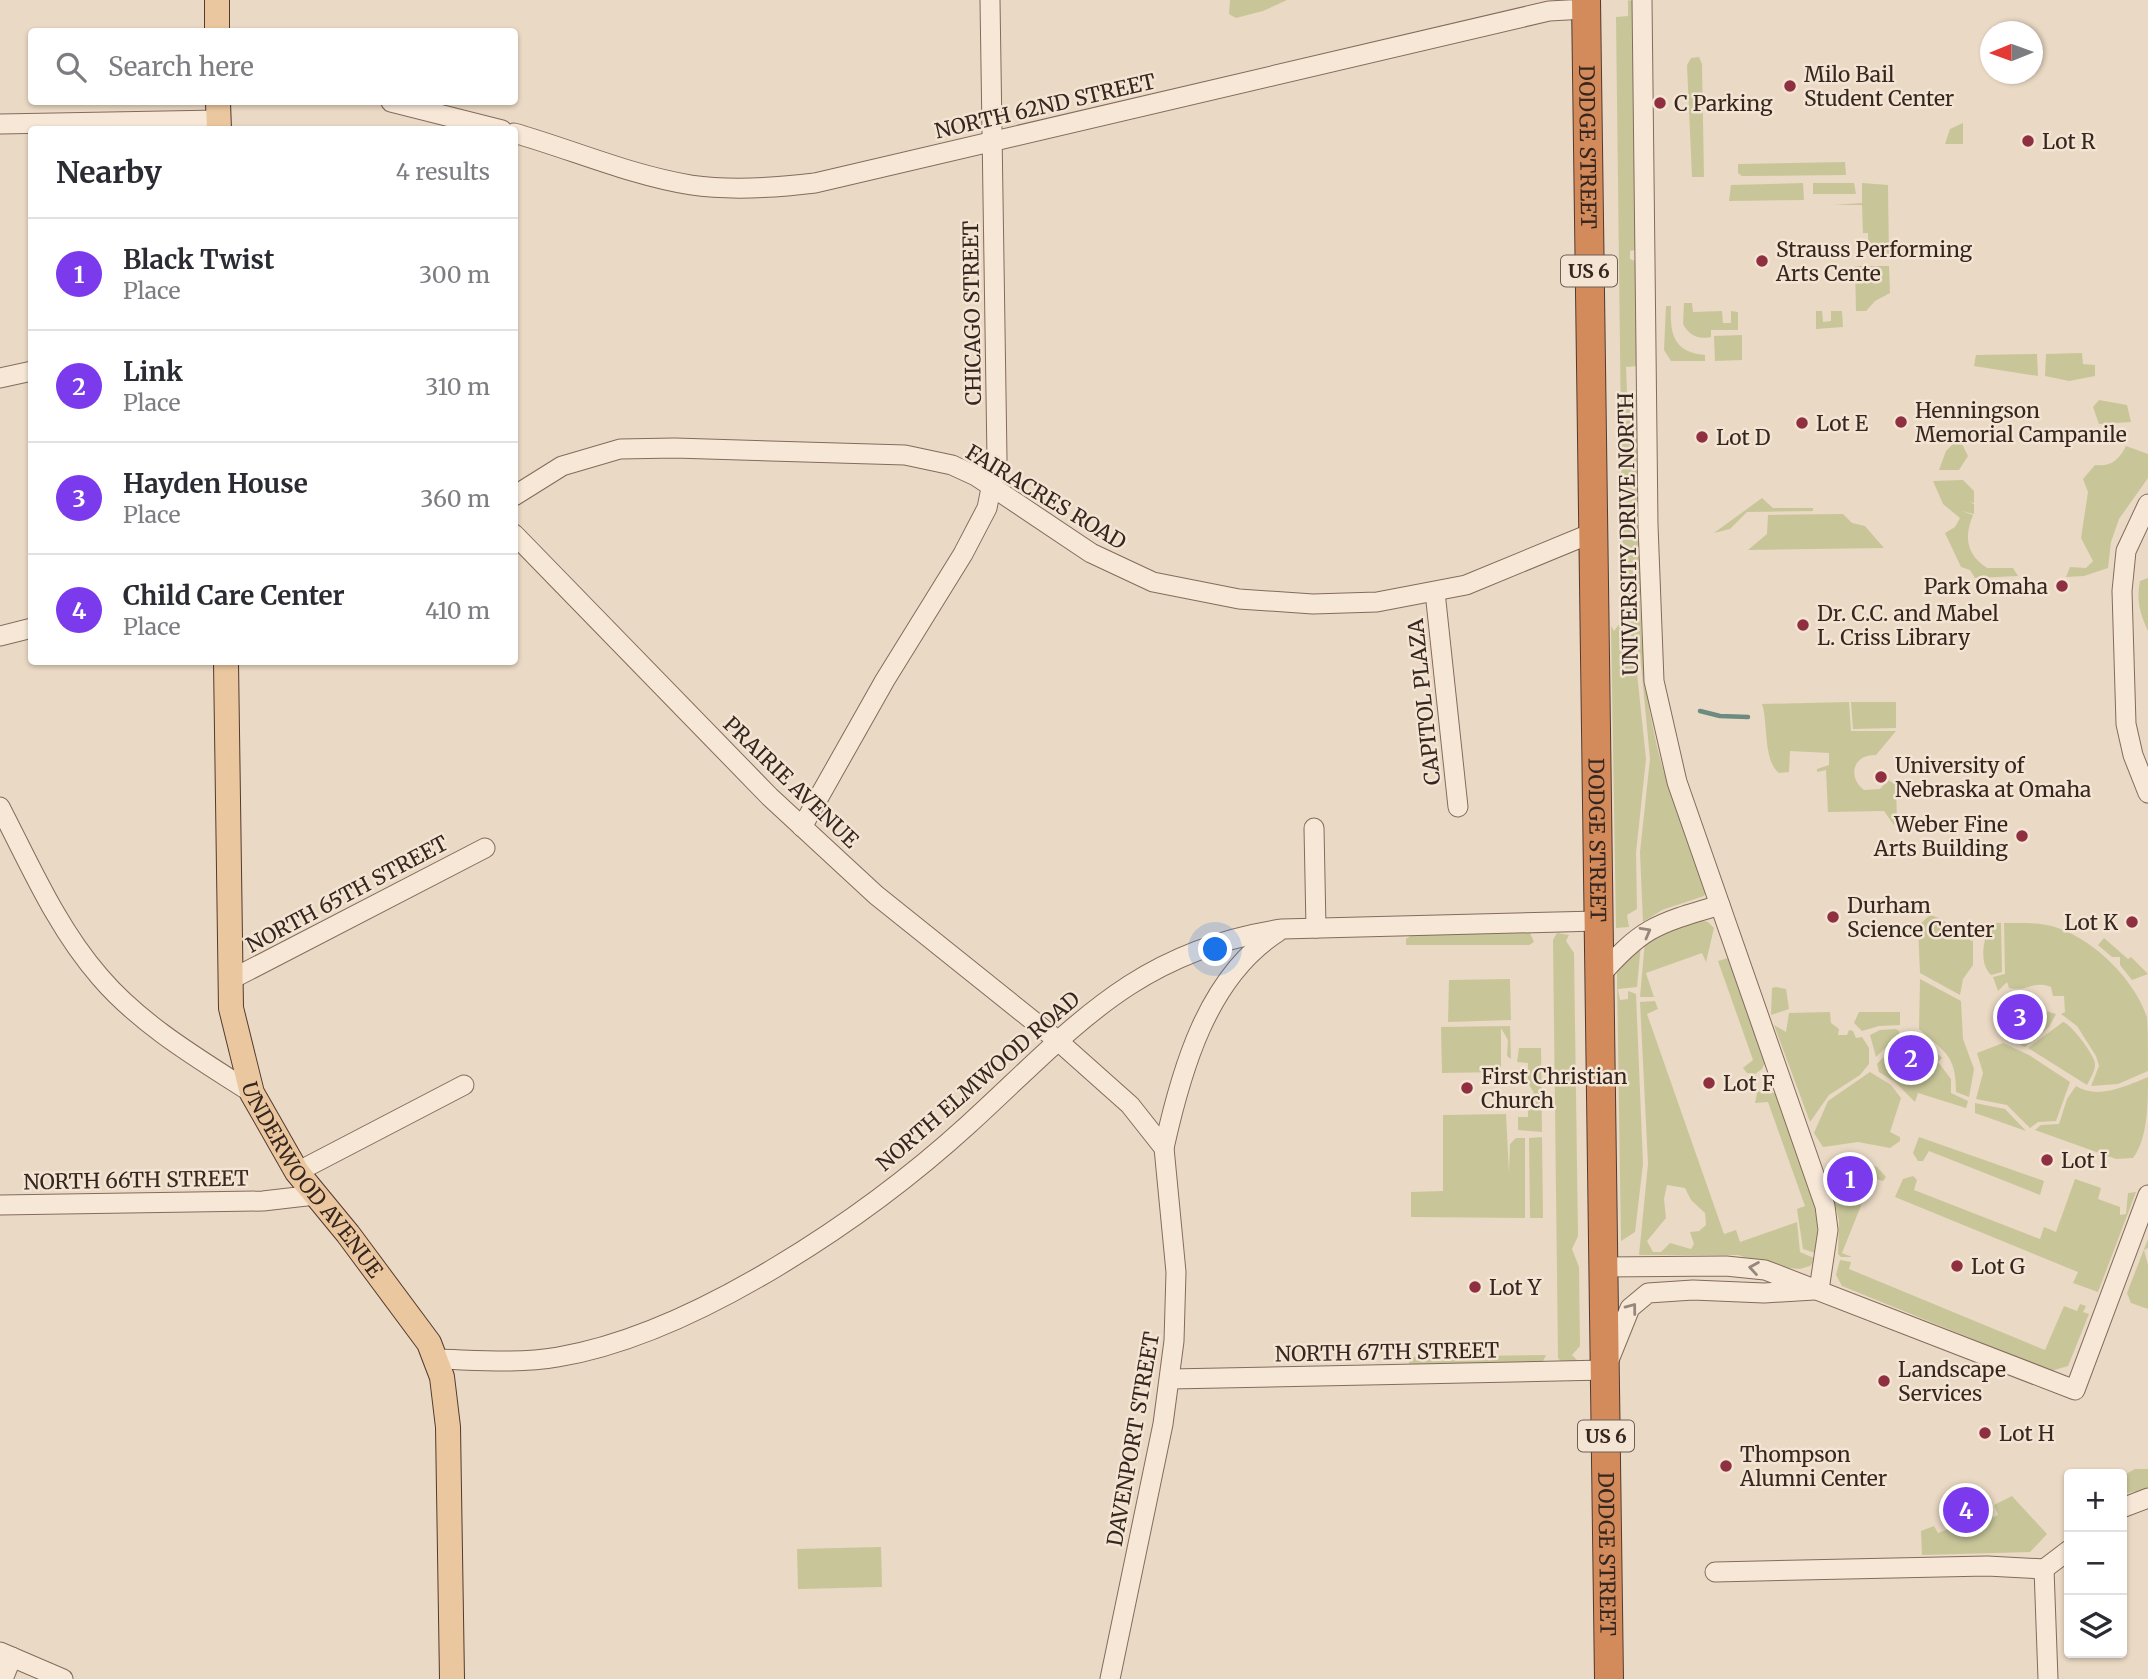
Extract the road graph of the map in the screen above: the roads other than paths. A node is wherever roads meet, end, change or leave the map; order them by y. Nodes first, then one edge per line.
1 (217, 0) edge
2 (990, 0) edge
3 (1642, 0) edge
4 (1586, 5) edge
5 (217, 28) edge
6 (400, 105) edge
7 (218, 117) edge
8 (455, 123) edge
9 (0, 124) edge
10 (475, 126) edge
11 (518, 134) edge
12 (992, 142) junction
13 (28, 372) edge
14 (0, 378) edge
15 (992, 486) junction
16 (518, 493) edge
17 (2148, 504) edge
18 (1592, 533) junction
19 (518, 538) edge
20 (1435, 592) junction
21 (28, 629) edge
22 (0, 636) edge
23 (226, 665) edge
24 (2148, 793) edge
25 (0, 807) edge
26 (1458, 807) dead end
27 (802, 827) junction
28 (1314, 828) dead end
29 (485, 848) dead end
30 (1720, 905) junction
31 (1598, 921) junction
32 (1316, 928) junction
33 (1282, 929) junction
34 (1597, 978) junction
35 (230, 980) junction
36 (1057, 1041) junction
37 (464, 1085) dead end
38 (251, 1094) junction
39 (1164, 1148) junction
40 (297, 1172) junction
41 (2145, 1192) edge
42 (315, 1195) junction
43 (0, 1205) edge
44 (1602, 1267) junction
45 (1819, 1290) junction
46 (436, 1359) junction
47 (1605, 1370) junction
48 (1170, 1379) junction
49 (2148, 1498) edge
50 (2127, 1506) edge
51 (2064, 1554) edge
52 (2044, 1569) junction
53 (1715, 1572) dead end
54 (6, 1655) edge
55 (3, 1679) edge
56 (63, 1679) edge
57 (452, 1679) edge
58 (1110, 1679) edge
59 (1609, 1679) edge
60 (2048, 1679) edge

1 - 5 main road
2 - 12 street, CHICAGO STREET
3 - 30 street, UNIVERSITY DRIVE NORTH
4 - 12 street, NORTH 62ND STREET
4 - 18 highway, DODGE STREET / US 6
6 - 8 street
7 - 9 street
8 - 10 street
11 - 12 street, NORTH 62ND STREET
12 - 15 street, CHICAGO STREET
13 - 14 street
15 - 16 street, FAIRACRES ROAD
15 - 20 street, FAIRACRES ROAD
15 - 27 street, CHICAGO STREET
17 - 24 street
18 - 20 street, FAIRACRES ROAD
18 - 31 highway, DODGE STREET / US 6
19 - 27 street, PRAIRIE AVENUE
20 - 26 street, CAPITOL PLAZA
21 - 22 street
23 - 35 main road, UNDERWOOD AVENUE
25 - 38 street
27 - 36 street, PRAIRIE AVENUE
28 - 32 street
29 - 35 street, NORTH 65TH STREET
34 -> 30 street
30 - 45 street, UNIVERSITY DRIVE NORTH
31 - 32 street, NORTH ELMWOOD ROAD
31 - 34 highway, DODGE STREET / US 6
32 - 33 street, NORTH ELMWOOD ROAD
33 - 36 street, NORTH ELMWOOD ROAD
33 - 39 street
34 - 44 highway, DODGE STREET / US 6
35 - 38 main road, UNDERWOOD AVENUE
36 - 39 street
36 - 46 street, NORTH ELMWOOD ROAD
37 - 40 street
38 - 40 main road, UNDERWOOD AVENUE
39 - 48 street, DAVENPORT STREET
40 - 42 main road, UNDERWOOD AVENUE
41 - 45 street
42 - 43 street, NORTH 66TH STREET
42 - 46 main road, UNDERWOOD AVENUE
45 -> 44 street
44 - 47 highway, DODGE STREET / US 6
47 -> 45 street
46 - 57 main road, UNDERWOOD AVENUE
47 - 48 street, NORTH 67TH STREET
47 - 59 highway, DODGE STREET / US 6
48 - 58 street, DAVENPORT STREET
49 - 50 street
51 - 52 street
52 - 53 street
52 - 60 street
54 - 55 street
54 - 56 street

